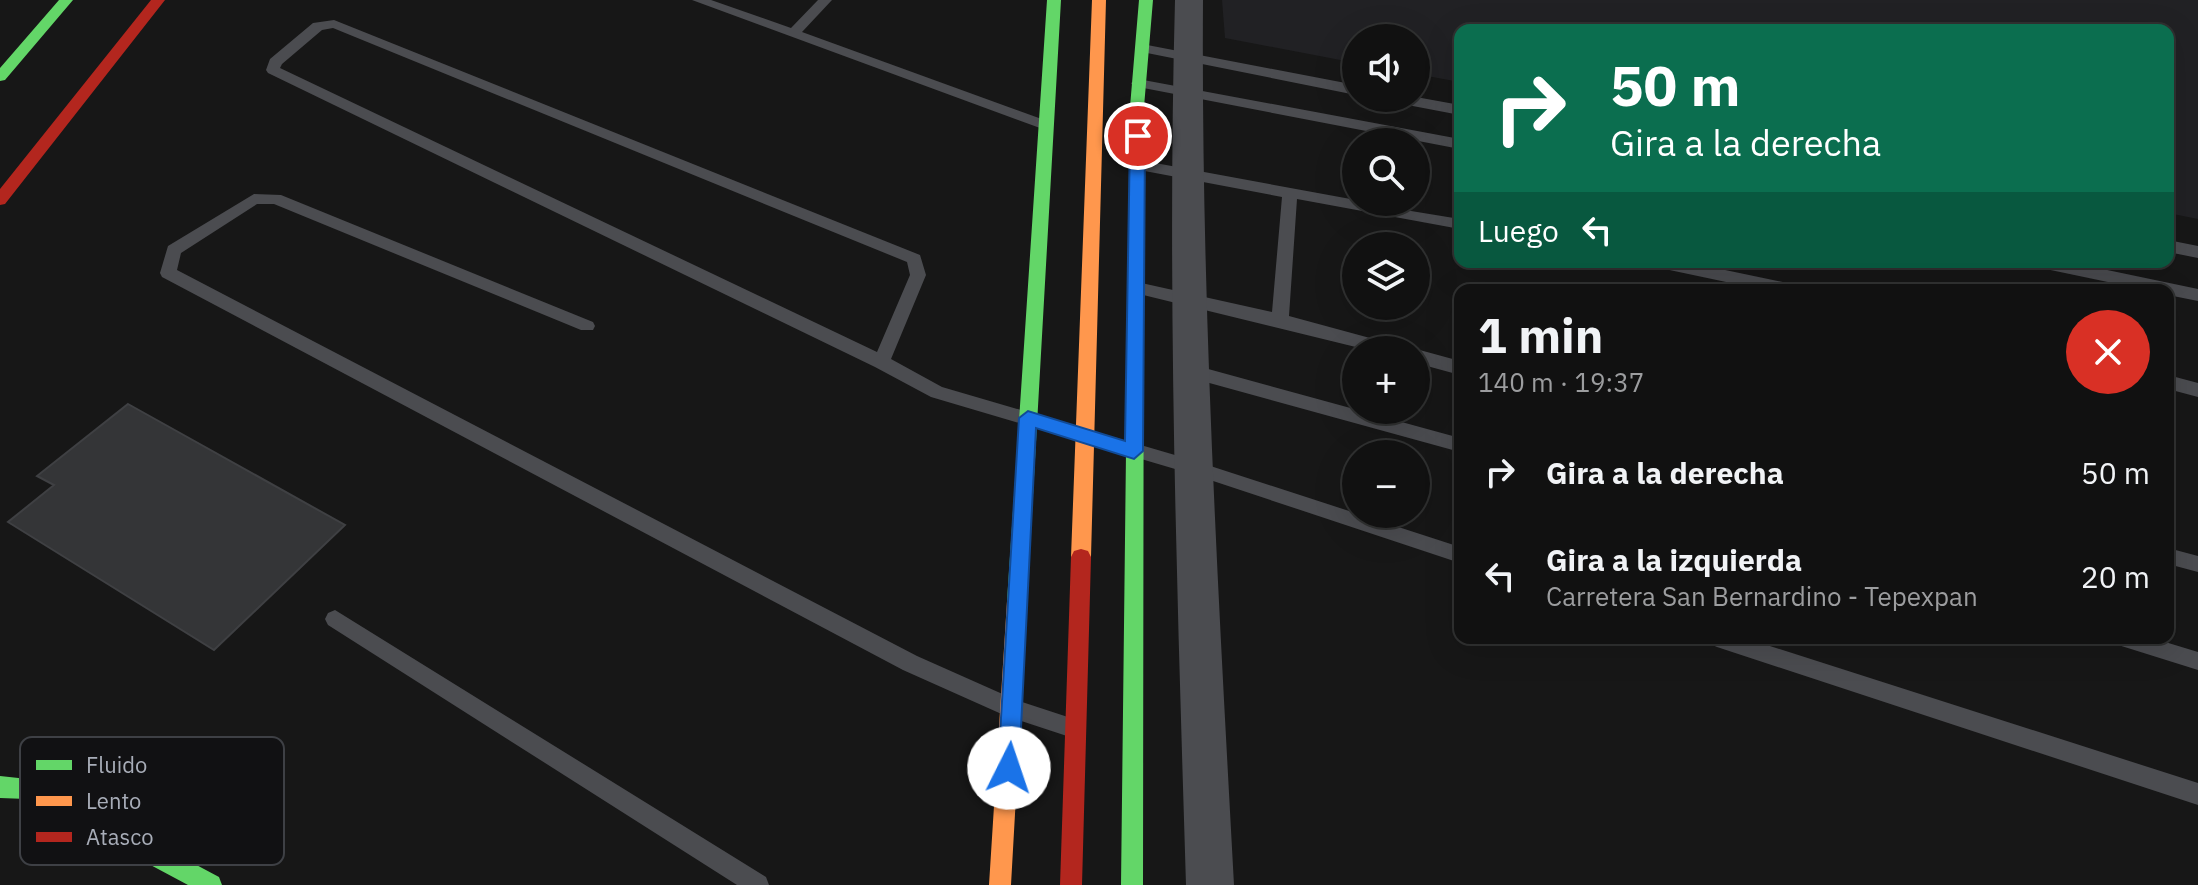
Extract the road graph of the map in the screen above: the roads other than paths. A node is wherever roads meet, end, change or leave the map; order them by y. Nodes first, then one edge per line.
1 (66, 0) edge
2 (158, 0) edge
3 (699, 0) edge
4 (825, 0) edge
5 (1054, 0) edge
6 (1099, 0) edge
7 (1146, 0) edge
8 (1189, 0) edge
9 (793, 34) junction
10 (1142, 48) junction
11 (1188, 75) junction
12 (0, 77) edge
13 (1138, 83) junction
14 (1342, 89) edge
15 (1430, 104) edge
16 (1454, 109) edge
17 (1045, 125) junction
18 (1454, 142) edge
19 (1139, 165) junction
20 (1186, 173) junction
21 (1290, 191) junction
22 (0, 200) edge
23 (1454, 223) edge
24 (2174, 247) edge
25 (2198, 252) edge
26 (1688, 268) edge
27 (2070, 268) edge
28 (1764, 284) edge
29 (2146, 284) edge
30 (1137, 288) junction
31 (2174, 290) edge
32 (2198, 295) edge
33 (1188, 300) junction
34 (1280, 320) junction
35 (587, 326) dead end
36 (1342, 337) edge
37 (1430, 360) edge
38 (881, 362) junction
39 (1454, 366) edge
40 (1190, 371) junction
41 (2174, 384) edge
42 (2198, 390) edge
43 (1028, 418) junction
44 (1085, 436) junction
45 (1454, 443) edge
46 (1134, 451) junction
47 (1192, 467) junction
48 (1454, 553) edge
49 (2174, 558) edge
50 (2198, 564) edge
51 (335, 619) dead end
52 (1736, 644) edge
53 (2142, 644) edge
54 (2198, 661) edge
55 (1013, 709) junction
56 (1076, 729) junction
57 (0, 787) edge
58 (20, 788) edge
59 (2198, 794) edge
60 (173, 865) edge
61 (211, 885) edge
62 (758, 885) edge
63 (1000, 885) edge
64 (1071, 885) edge
65 (1132, 885) edge
66 (1210, 885) edge

1 - 12 main road
2 - 22 main road
3 - 9 lane
4 - 9 lane
5 - 17 main road
6 - 44 main road
7 - 10 main road
8 - 11 street
9 - 17 lane
10 - 11 lane
10 - 13 main road
11 - 13 lane
11 - 14 lane
11 - 18 lane
11 - 20 street
13 - 19 main road
15 - 16 lane
17 - 43 main road
19 - 20 lane
19 - 30 main road
20 - 21 lane
20 - 33 street
21 - 23 lane
21 - 34 lane
24 - 25 lane
26 - 28 lane
27 - 29 lane
30 - 33 lane
30 - 46 main road
31 - 32 lane
33 - 34 lane
33 - 40 street
34 - 36 lane
35 - 55 lane
37 - 39 lane
38 - 38 lane
38 - 43 lane
40 - 45 lane
40 - 47 street
41 - 42 lane
43 - 44 lane
43 - 55 main road
44 - 46 lane
44 - 56 main road
46 - 47 lane
46 - 65 main road
47 - 48 lane
47 - 66 street
49 - 50 lane
51 - 62 lane
52 - 59 lane
53 - 54 lane
55 - 56 lane
55 - 63 main road
56 - 64 main road
57 - 58 main road
60 - 61 main road

